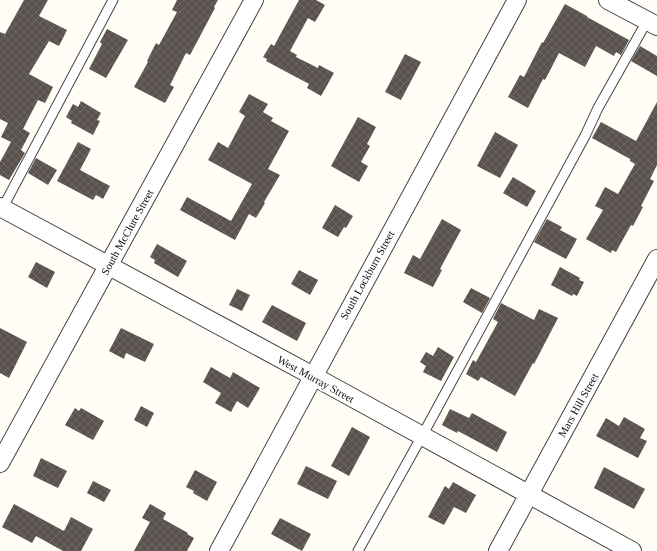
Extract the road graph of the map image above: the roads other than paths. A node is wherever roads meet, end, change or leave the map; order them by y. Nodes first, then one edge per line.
1 (113, 0) edge
2 (254, 0) edge
3 (517, 0) edge
4 (608, 0) edge
5 (652, 24) edge
6 (1, 209) edge
7 (657, 259) edge
8 (108, 266) junction
9 (313, 376) junction
10 (422, 436) junction
11 (0, 463) edge
12 (529, 495) junction
13 (219, 551) edge
14 (358, 551) edge
15 (498, 551) edge
16 (632, 551) edge

1 - 6 lane
2 - 8 street, South McClure Street
3 - 9 street, South Lockburn Street
4 - 5 street
5 - 10 lane
6 - 8 street, West Murray Street
7 - 12 street, Mars Hill Street
8 - 9 street, West Murray Street
8 - 11 street, South McClure Street
9 - 10 street, West Murray Street
9 - 13 street, South Lockburn Street
10 - 12 street, West Murray Street
10 - 14 lane
12 - 15 street, Mars Hill Street
12 - 16 street, West Murray Street

